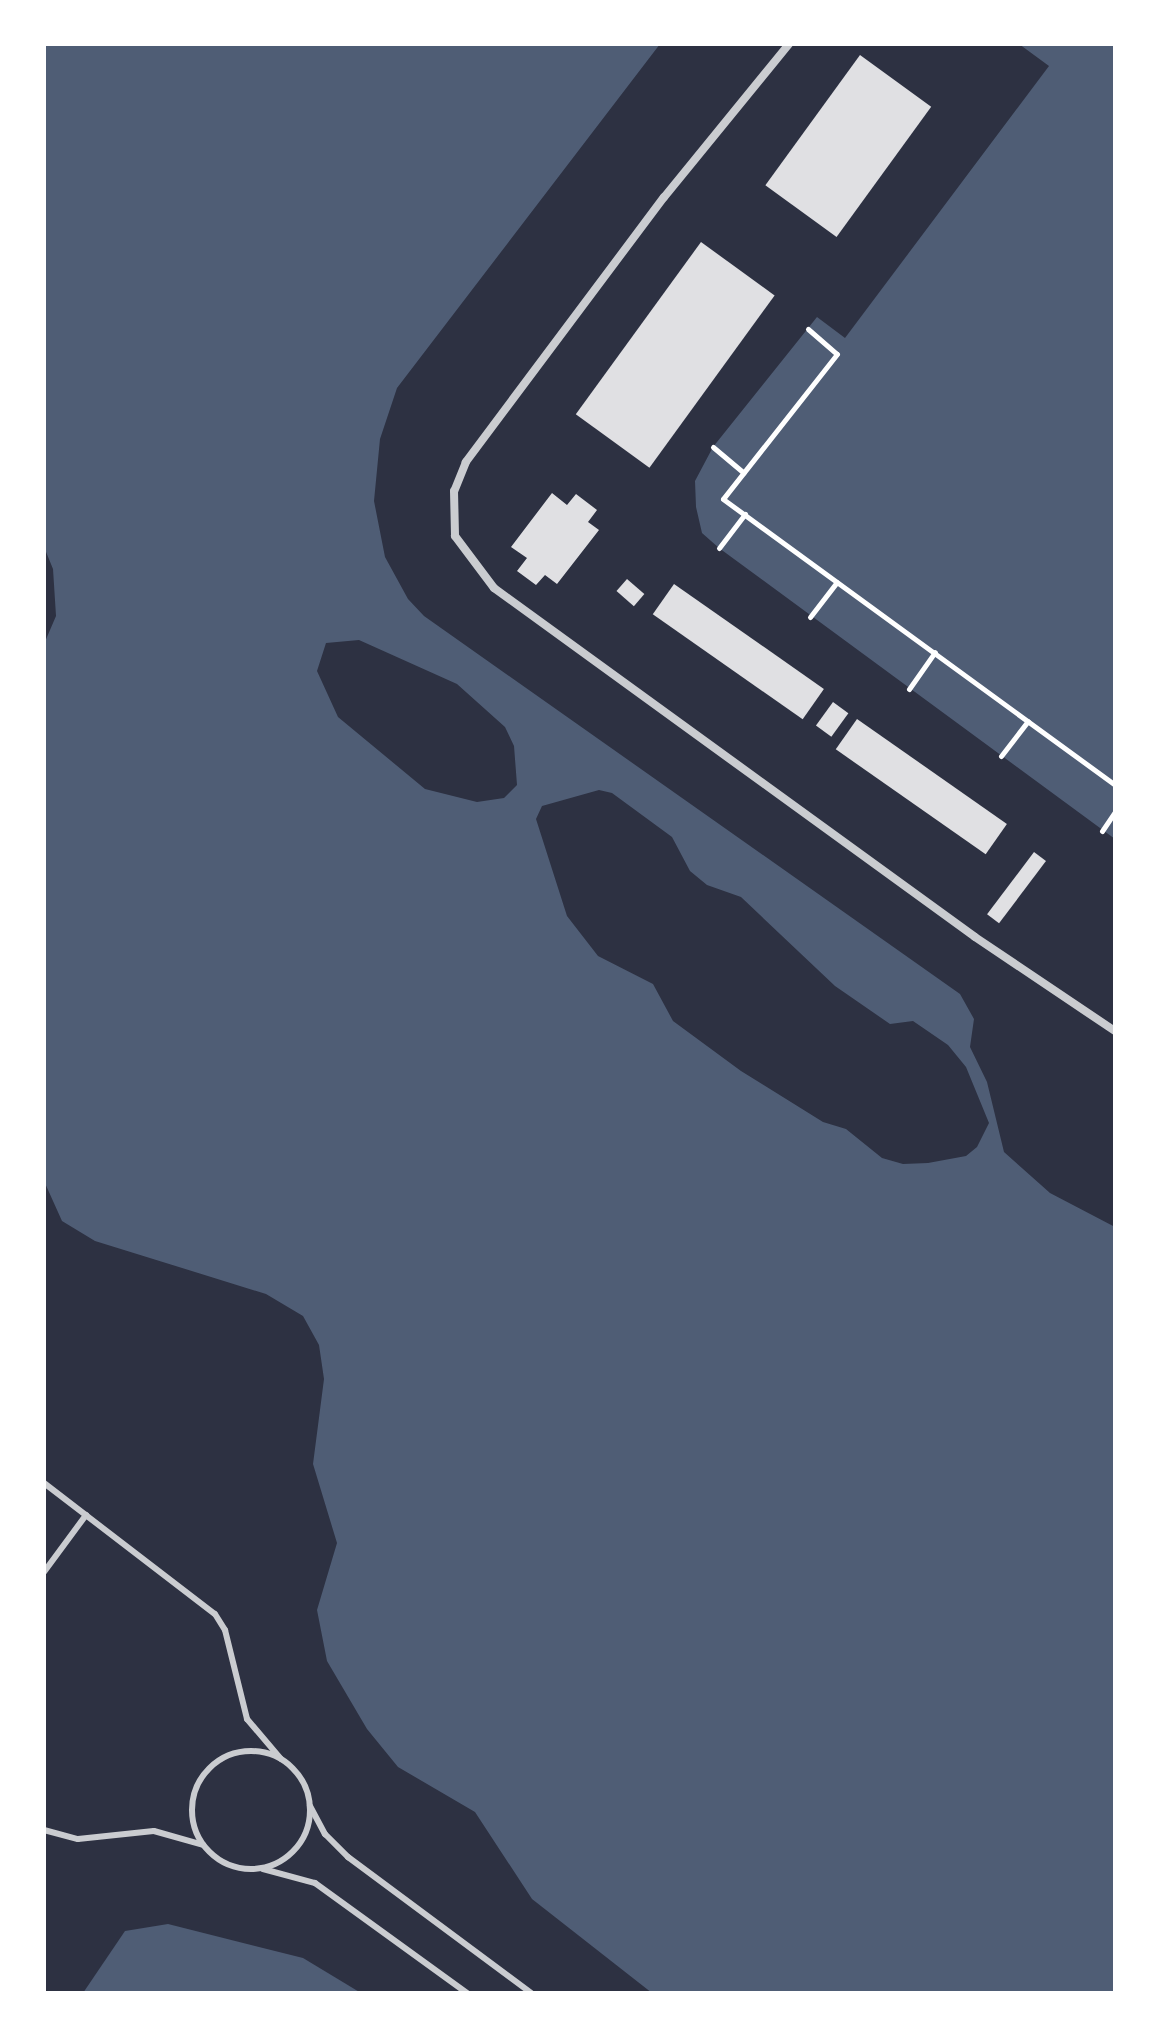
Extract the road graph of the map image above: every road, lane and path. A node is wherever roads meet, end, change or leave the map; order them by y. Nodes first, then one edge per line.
1 (789, 44) edge
2 (808, 329) dead end
3 (713, 447) dead end
4 (744, 473) junction
5 (745, 514) junction
6 (719, 548) dead end
7 (837, 582) junction
8 (810, 617) dead end
9 (935, 652) junction
10 (909, 689) dead end
11 (1028, 721) junction
12 (1001, 756) dead end
13 (1115, 785) edge
14 (1115, 812) edge
15 (1102, 831) dead end
16 (1115, 1031) edge
17 (44, 1483) edge
18 (86, 1515) junction
19 (44, 1572) edge
20 (281, 1759) junction
21 (310, 1806) junction
22 (44, 1830) edge
23 (203, 1845) junction
24 (259, 1868) junction
25 (467, 1993) edge
26 (531, 1993) edge

1 - 16 street
2 - 4 path
3 - 4 path
4 - 5 path
5 - 6 path
5 - 7 path
7 - 8 path
7 - 9 path
9 - 10 path
9 - 11 path
11 - 12 path
11 - 13 path
14 - 15 path
17 - 18 lane
18 - 19 lane
18 - 20 lane
20 - 21 lane
20 - 23 lane
21 - 24 lane
21 - 26 lane
22 - 23 lane
23 - 24 lane
24 - 25 lane

